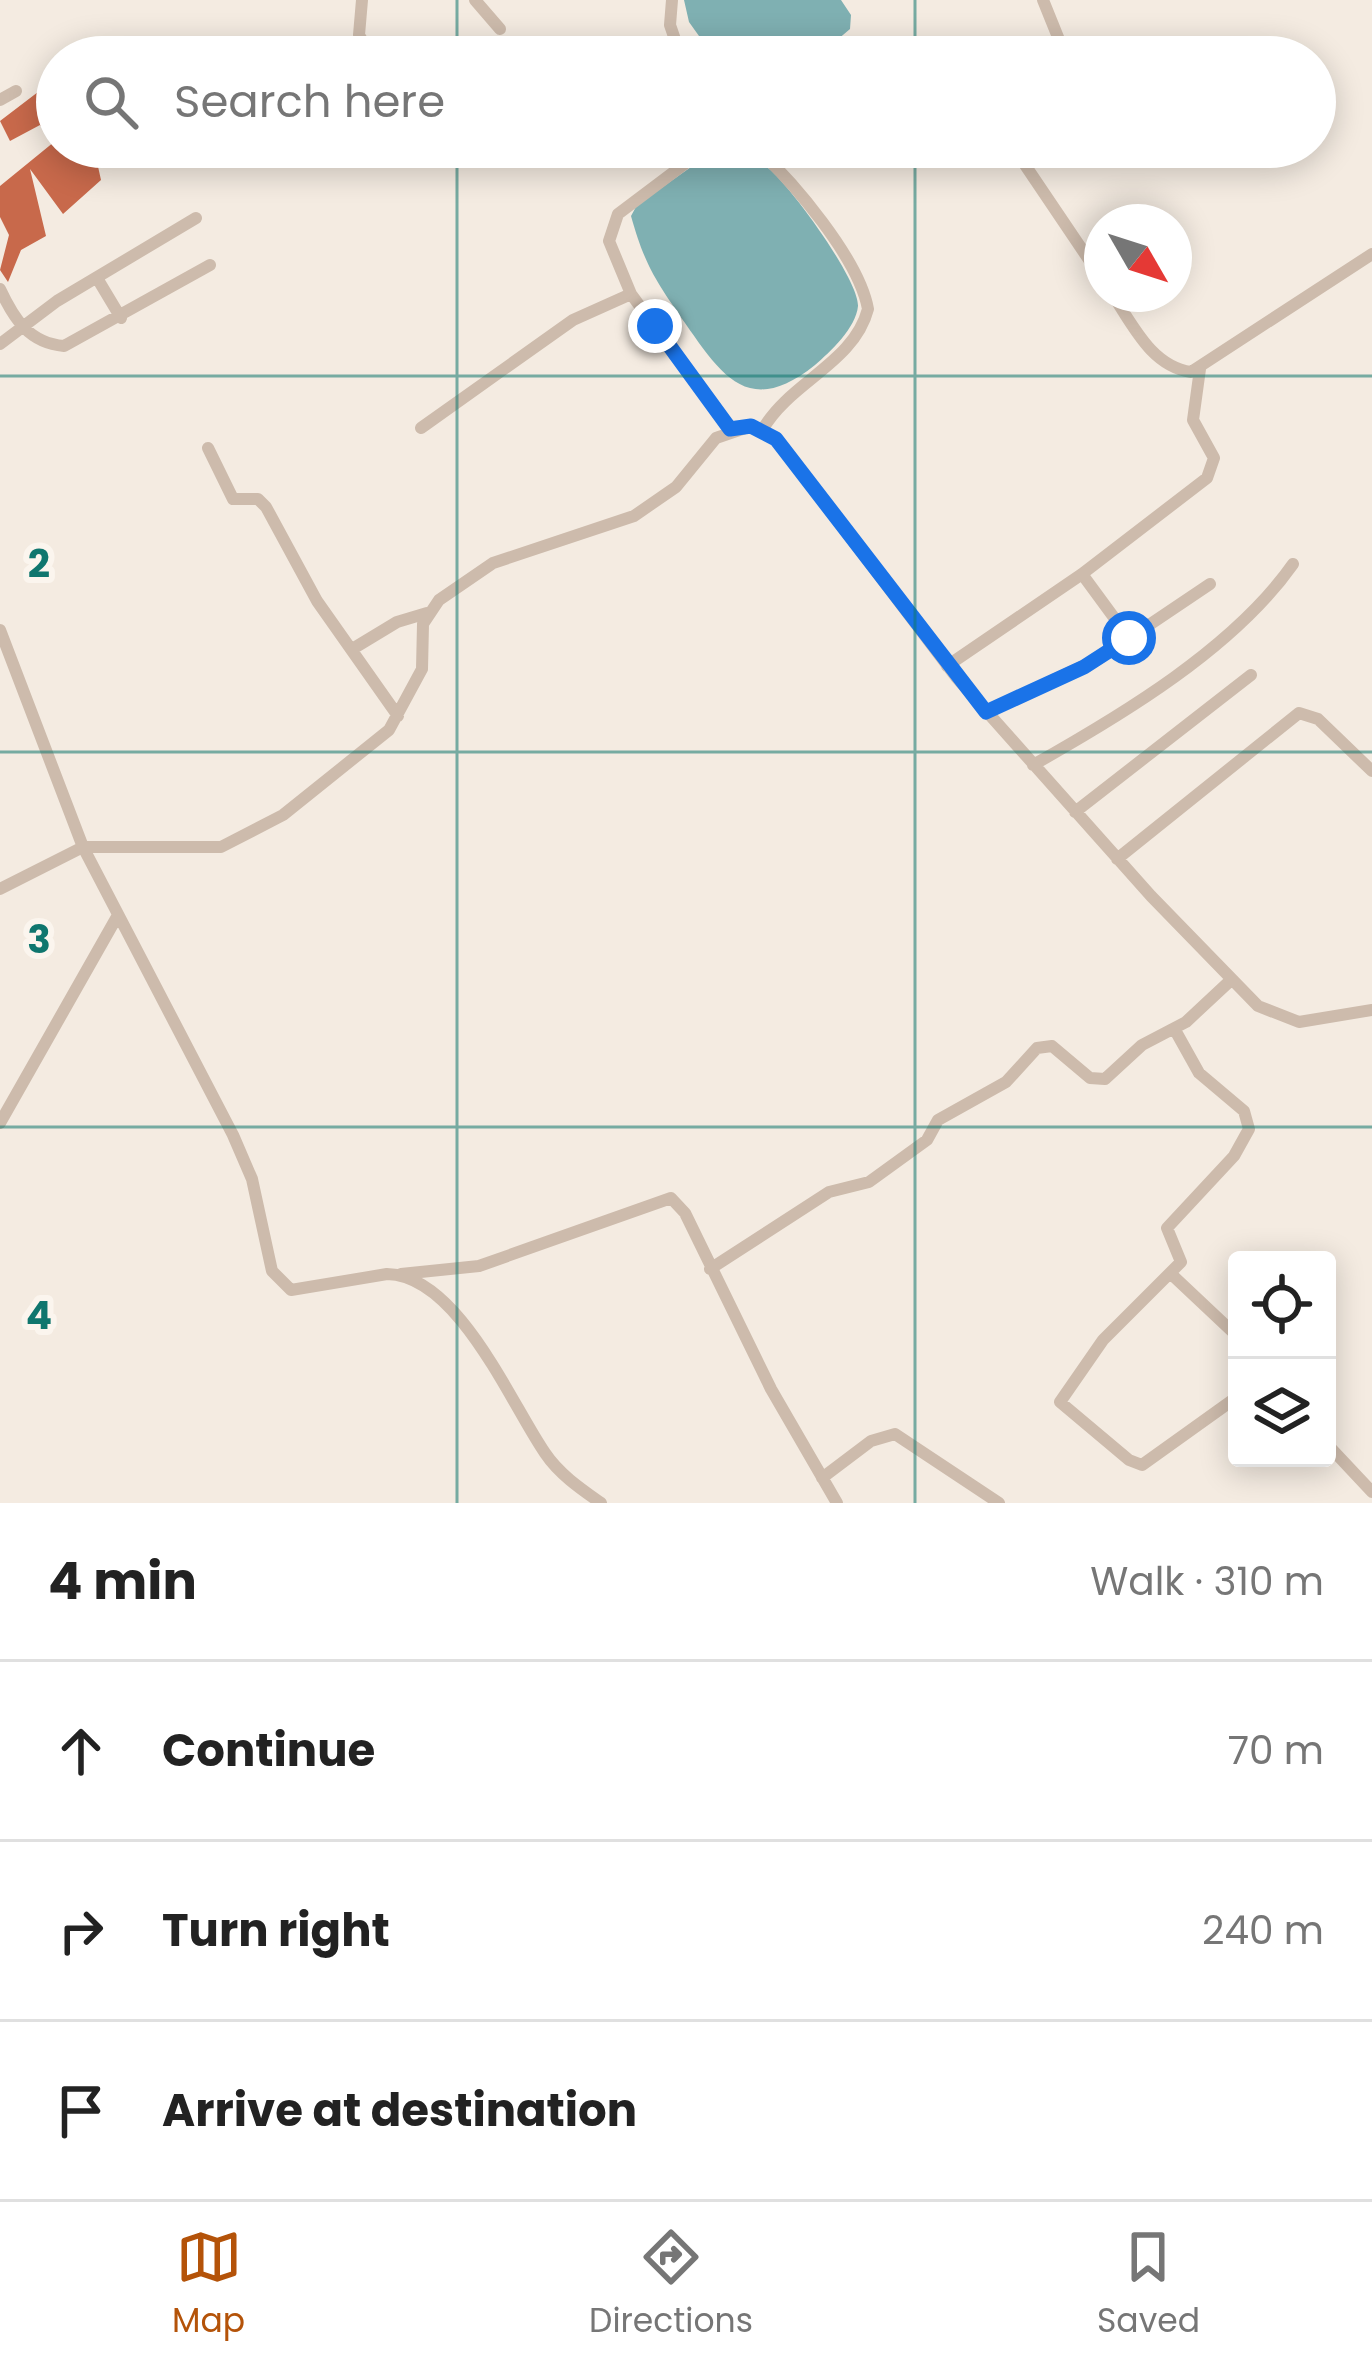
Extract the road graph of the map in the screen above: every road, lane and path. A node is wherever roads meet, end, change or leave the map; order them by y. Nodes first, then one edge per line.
1 (362, 0) edge
2 (475, 0) edge
3 (672, 0) edge
4 (1043, 0) edge
5 (500, 29) dead end
6 (360, 36) edge
7 (674, 36) edge
8 (1058, 36) edge
9 (16, 91) dead end
10 (0, 100) edge
11 (678, 168) edge
12 (777, 168) edge
13 (1027, 168) edge
14 (196, 218) dead end
15 (1084, 252) edge
16 (1372, 254) edge
17 (210, 265) dead end
18 (97, 278) junction
19 (0, 289) edge
20 (632, 294) junction
21 (1124, 312) edge
22 (121, 318) junction
23 (21, 326) junction
24 (0, 344) edge
25 (1200, 369) junction
26 (422, 428) dead end
27 (730, 429) junction
28 (763, 429) junction
29 (208, 448) dead end
30 (1293, 564) dead end
31 (1082, 574) junction
32 (1210, 584) dead end
33 (427, 613) junction
34 (0, 630) edge
35 (1129, 638) junction
36 (354, 648) junction
37 (946, 665) junction
38 (1251, 675) dead end
39 (986, 712) junction
40 (398, 716) junction
41 (1033, 765) junction
42 (1372, 771) edge
43 (1075, 812) junction
44 (83, 847) junction
45 (1117, 859) junction
46 (0, 889) edge
47 (118, 915) junction
48 (1231, 980) junction
49 (1372, 1010) edge
50 (1175, 1030) junction
51 (0, 1123) edge
52 (710, 1269) junction
53 (1170, 1273) junction
54 (400, 1274) junction
55 (1228, 1328) edge
56 (1228, 1403) edge
57 (1336, 1454) edge
58 (822, 1478) junction
59 (1372, 1492) edge
60 (601, 1503) edge
61 (837, 1503) edge
62 (999, 1503) edge

1 - 6 street
2 - 5 street
3 - 7 street
4 - 8 street
9 - 10 street
11 - 20 street
12 - 28 street
13 - 15 street
14 - 18 street
16 - 25 street
17 - 22 street
18 - 22 street
18 - 23 street
19 - 23 street
20 - 26 street
20 - 27 street
21 - 25 street
22 - 23 street
23 - 24 street
25 - 31 street
27 - 28 street
27 - 33 street
28 - 37 street
29 - 36 street
30 - 41 street
31 - 35 street
31 - 37 street
32 - 35 street
33 - 36 street
33 - 40 street
34 - 44 street
35 - 39 street
36 - 40 street
37 - 39 street
38 - 43 street
39 - 41 street
40 - 44 street
41 - 43 street
42 - 45 street
43 - 45 street
44 - 46 street
44 - 47 street
45 - 48 street
47 - 51 street
47 - 54 street
48 - 49 street
48 - 50 street
50 - 52 street
50 - 53 street
52 - 54 street
52 - 58 street
53 - 55 street
53 - 56 street
54 - 60 street
57 - 59 street
58 - 61 street
58 - 62 street

